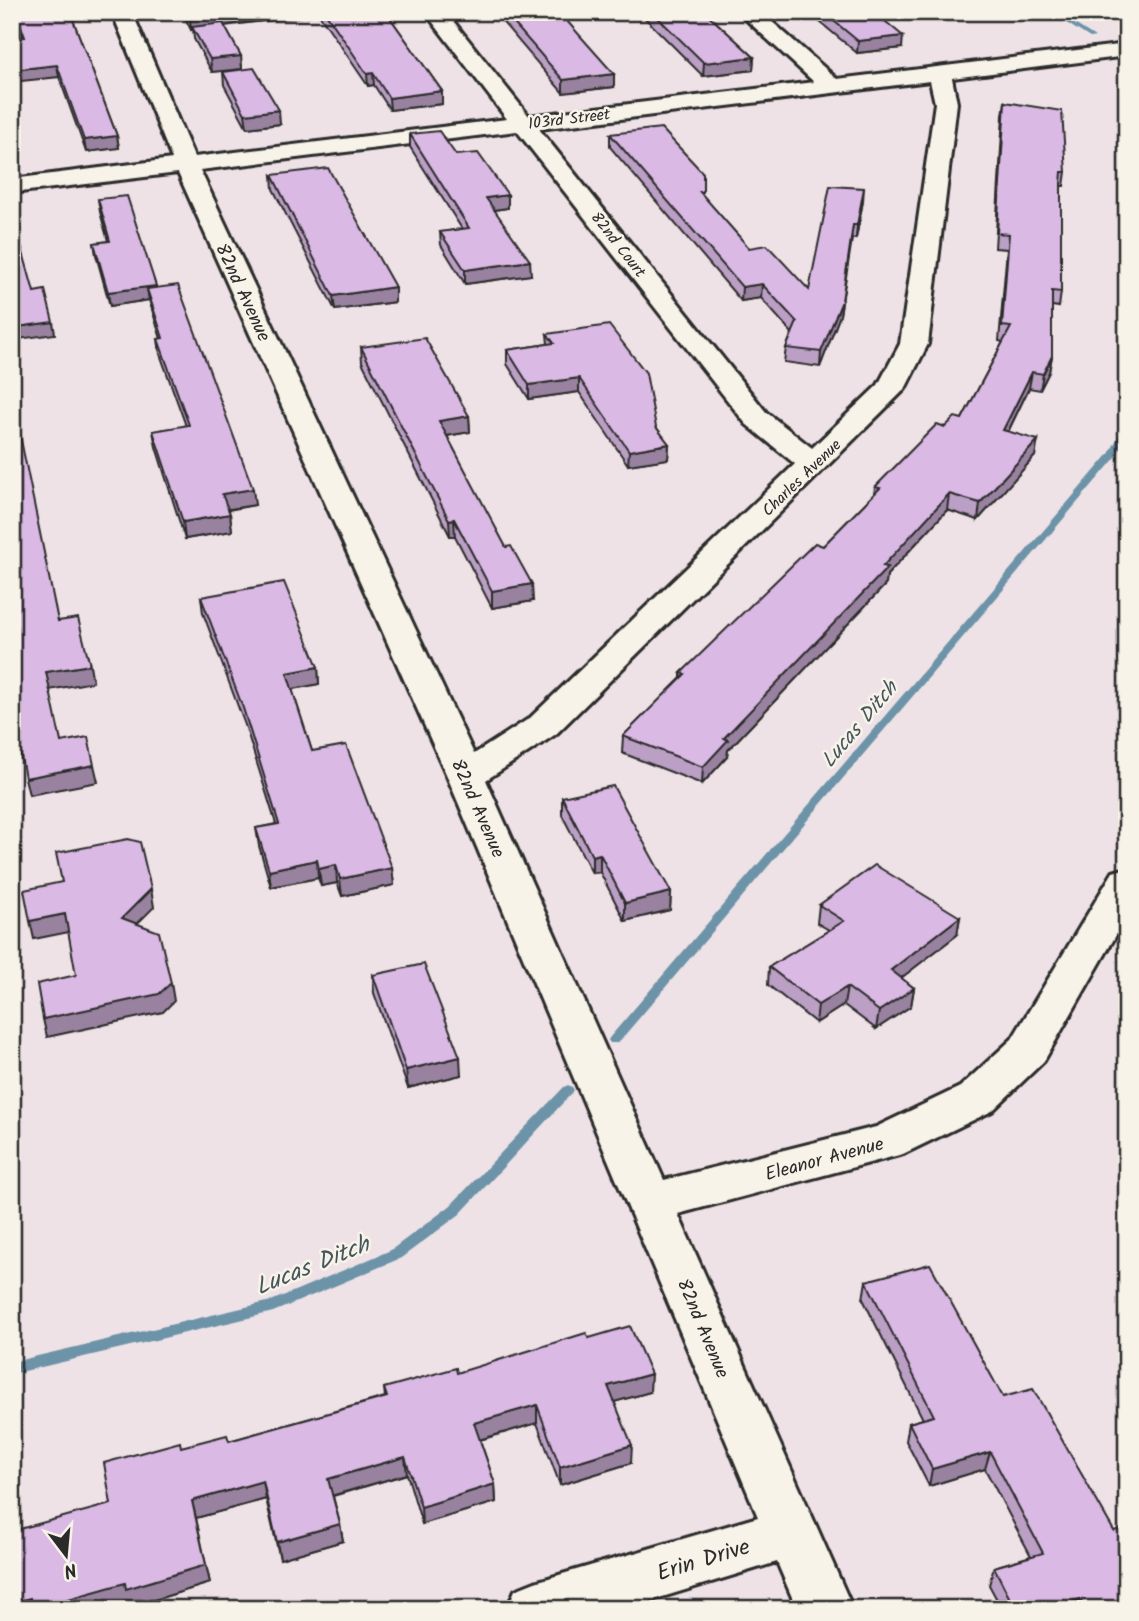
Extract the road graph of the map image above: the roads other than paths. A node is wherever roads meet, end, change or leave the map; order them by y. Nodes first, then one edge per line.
1 (121, 12) edge
2 (435, 12) edge
3 (748, 12) edge
4 (1127, 50) edge
5 (940, 73) junction
6 (832, 86) junction
7 (525, 124) junction
8 (186, 165) junction
9 (12, 186) edge
10 (815, 463) junction
11 (466, 776) junction
12 (1124, 895) edge
13 (651, 1202) junction
14 (790, 1533) junction
15 (535, 1609) edge
16 (825, 1609) edge

1 - 8 street, 82nd Avenue
2 - 7 street, 82nd Court
3 - 6 street
4 - 5 street, 103rd Street
5 - 6 street, 103rd Street
5 - 10 street, Charles Avenue
6 - 7 street, 103rd Street
7 - 8 street, 103rd Street
7 - 10 street, 82nd Court
8 - 9 street, 103rd Street
8 - 11 street, 82nd Avenue
10 - 11 street, Charles Avenue
11 - 13 street, 82nd Avenue
12 - 13 street, Eleanor Avenue
13 - 14 street, 82nd Avenue
14 - 15 street, Erin Drive
14 - 16 street, 82nd Avenue

